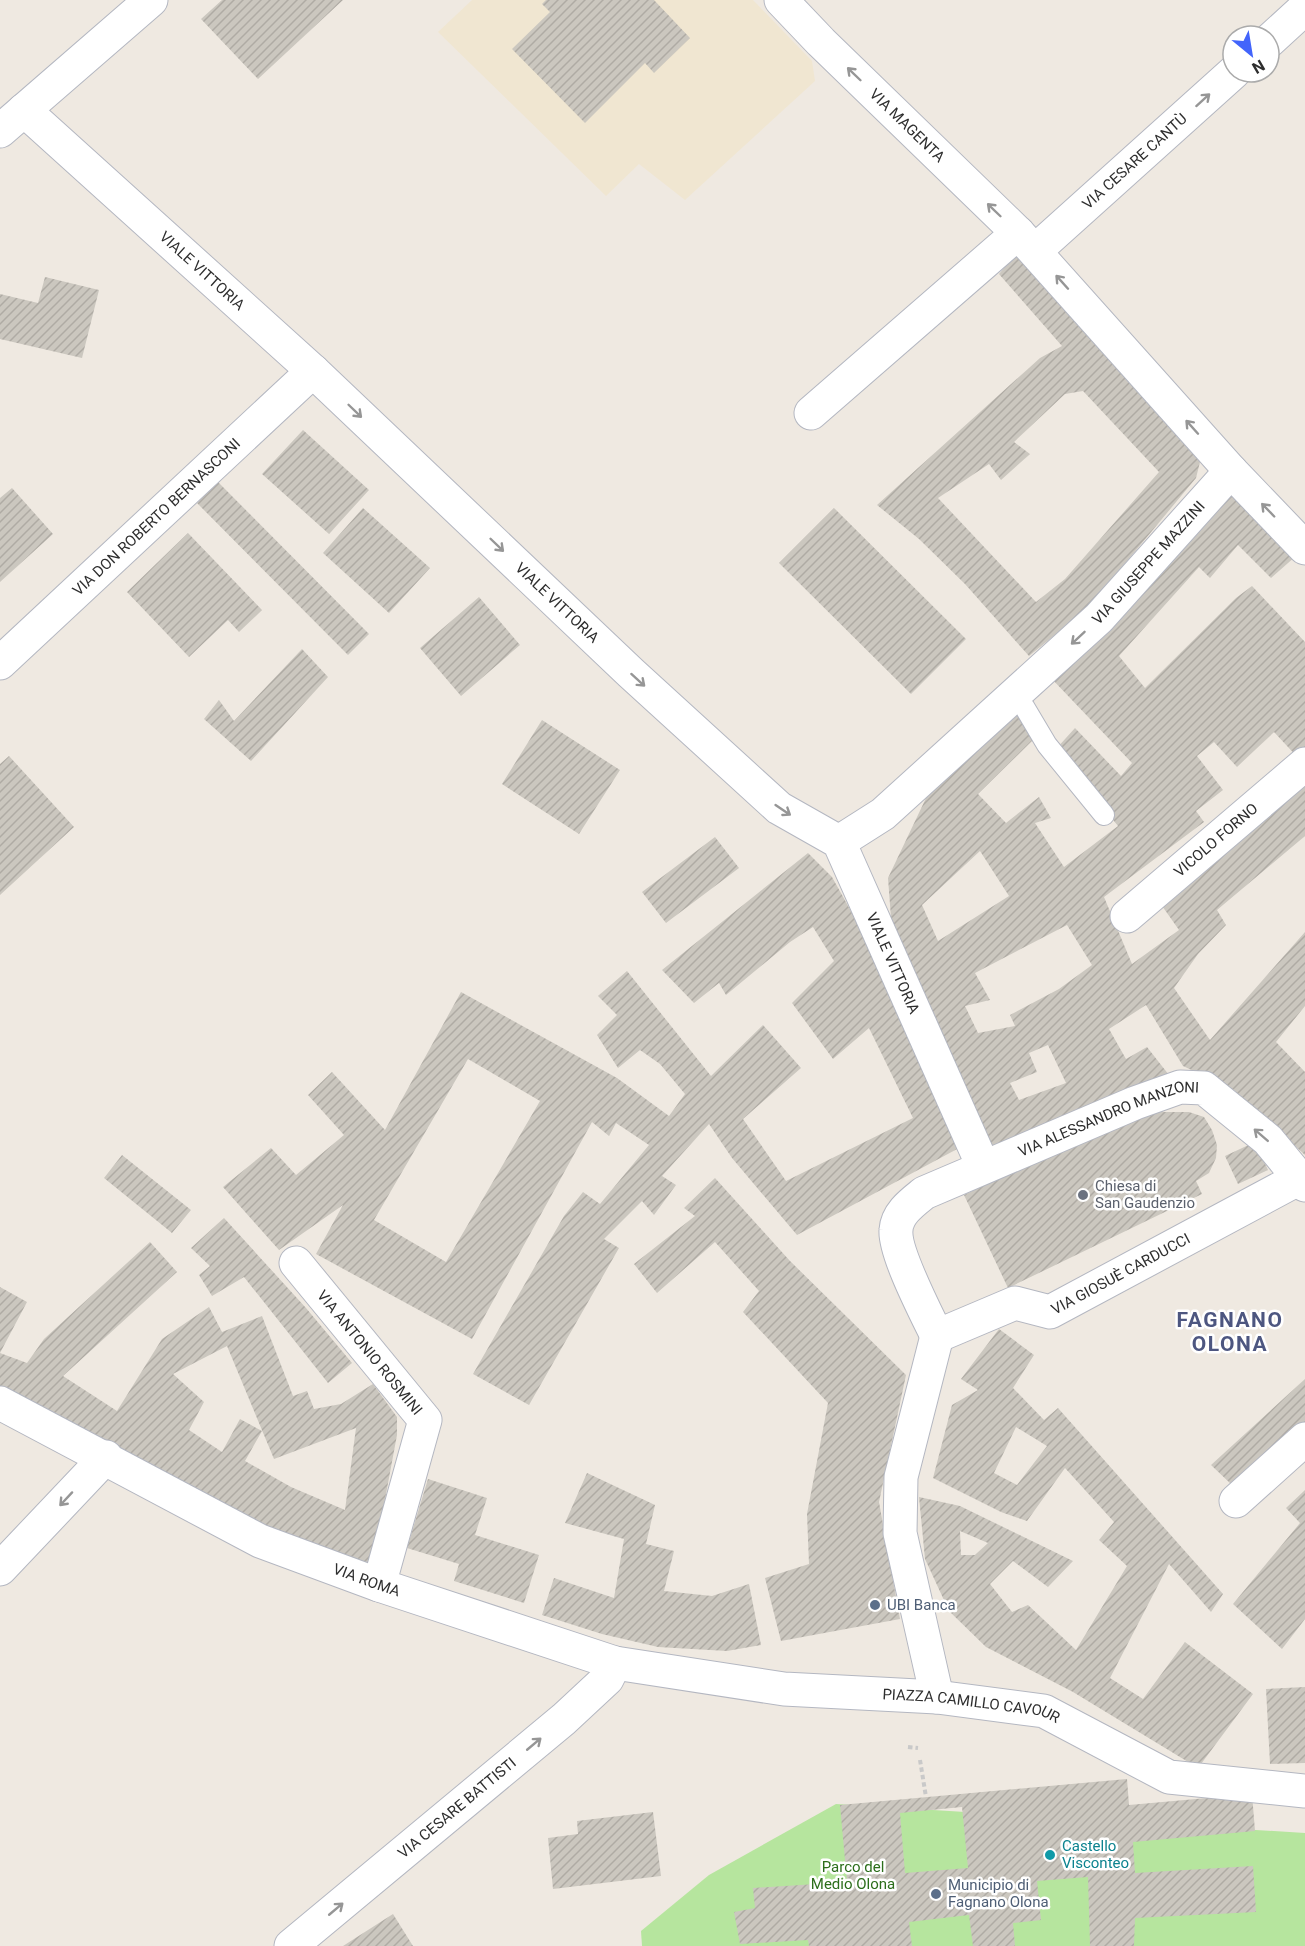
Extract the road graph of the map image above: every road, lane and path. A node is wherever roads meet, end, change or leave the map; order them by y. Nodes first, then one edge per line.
1 (151, 0) edge
2 (781, 0) edge
3 (1305, 8) edge
4 (1281, 29) edge
5 (1221, 83) edge
6 (24, 110) junction
7 (0, 131) edge
8 (1027, 242) junction
9 (313, 371) junction
10 (811, 413) dead end
11 (1231, 471) junction
12 (1305, 548) edge
13 (0, 663) edge
14 (1014, 696) junction
15 (1305, 764) edge
16 (1104, 815) dead end
17 (839, 842) junction
18 (1127, 916) dead end
19 (983, 1166) junction
20 (1302, 1182) edge
21 (296, 1263) dead end
22 (937, 1336) junction
23 (0, 1403) edge
24 (1305, 1439) edge
25 (106, 1457) junction
26 (1236, 1501) dead end
27 (0, 1569) edge
28 (379, 1586) junction
29 (615, 1663) junction
30 (759, 1686) joint
31 (938, 1697) junction
32 (908, 1747) dead end
33 (918, 1748) dead end
34 (920, 1760) dead end
35 (1305, 1791) edge
36 (926, 1797) dead end
37 (291, 1946) edge

1 - 6 street
8 -> 2 street, VIA MAGENTA
3 - 4 street
8 -> 5 street, VIA CESARE CANTÙ
6 - 7 street
6 - 9 street, VIALE VITTORIA
8 - 10 street
11 -> 8 street
9 - 13 street, VIA DON ROBERTO BERNASCONI
9 -> 17 street, VIALE VITTORIA
12 -> 11 street
11 -> 14 street, VIA GIUSEPPE MAZZINI
14 - 16 lane
14 - 17 street, VIA GIUSEPPE MAZZINI
15 - 18 street, VICOLO FORNO
17 - 19 street, VIALE VITTORIA
20 -> 19 street, VIA ALESSANDRO MANZONI
19 - 22 street, VIA ALESSANDRO MANZONI
20 - 22 street, VIA GIOSUÈ CARDUCCI
21 - 28 street, VIA ANTONIO ROSMINI
22 - 31 street
23 - 25 street, VIA ROMA
24 - 26 street
25 -> 27 street
25 - 28 street, VIA ROMA
28 - 29 street, VIA ROMA
29 - 30 street, VIA ROMA
37 -> 29 street, VIA CESARE BATTISTI
30 - 31 street, PIAZZA CAMILLO CAVOUR
31 - 35 street, PIAZZA CAMILLO CAVOUR
32 - 33 path
34 - 36 path

